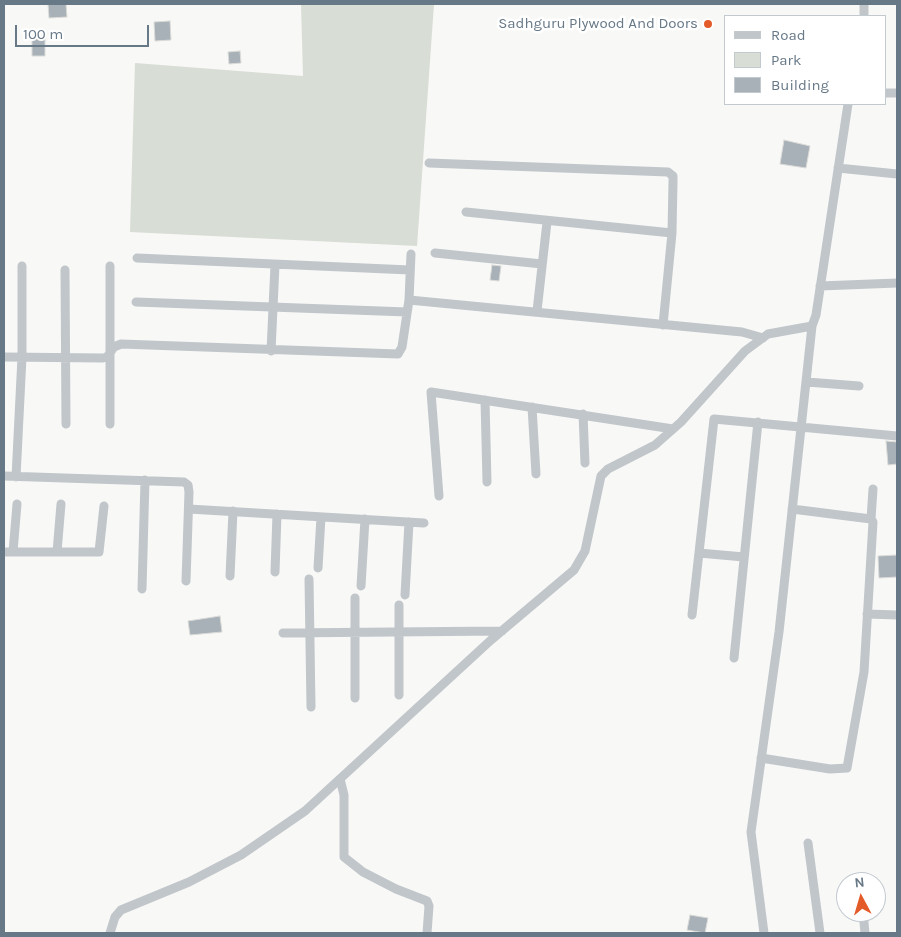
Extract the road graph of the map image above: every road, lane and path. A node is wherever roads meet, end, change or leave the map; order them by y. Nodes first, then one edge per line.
1 (848, 105) edge
2 (429, 163) dead end
3 (838, 168) junction
4 (897, 174) edge
5 (466, 212) dead end
6 (547, 222) junction
7 (672, 233) junction
8 (435, 253) dead end
9 (411, 254) dead end
10 (137, 258) dead end
11 (275, 264) junction
12 (542, 264) junction
13 (22, 266) dead end
14 (110, 266) dead end
15 (65, 270) dead end
16 (410, 270) junction
17 (897, 283) edge
18 (820, 286) junction
19 (409, 300) junction
20 (136, 302) dead end
21 (273, 307) junction
22 (537, 311) junction
23 (407, 312) junction
24 (663, 325) junction
25 (812, 326) junction
26 (763, 338) junction
27 (271, 351) junction
28 (110, 355) junction
29 (4, 357) edge
30 (22, 357) junction
31 (66, 358) junction
32 (807, 382) junction
33 (859, 386) dead end
34 (485, 400) junction
35 (532, 407) junction
36 (583, 414) junction
37 (758, 422) junction
38 (66, 424) dead end
39 (110, 424) dead end
40 (801, 428) junction
41 (673, 429) junction
42 (897, 436) edge
43 (585, 463) dead end
44 (536, 474) dead end
45 (4, 476) edge
46 (16, 477) junction
47 (145, 480) junction
48 (487, 482) dead end
49 (873, 489) dead end
50 (439, 496) dead end
51 (17, 504) dead end
52 (61, 504) dead end
53 (104, 506) dead end
54 (189, 509) junction
55 (792, 509) junction
56 (233, 512) junction
57 (277, 514) junction
58 (321, 517) junction
59 (365, 519) junction
60 (871, 519) junction
61 (409, 522) junction
62 (424, 522) dead end
63 (8, 552) edge
64 (57, 552) junction
65 (699, 553) junction
66 (744, 557) junction
67 (318, 568) dead end
68 (275, 572) dead end
69 (230, 576) dead end
70 (309, 579) dead end
71 (186, 580) dead end
72 (361, 586) dead end
73 (142, 589) dead end
74 (405, 595) dead end
75 (355, 598) dead end
76 (398, 604) dead end
77 (867, 614) junction
78 (692, 615) dead end
79 (897, 615) edge
80 (502, 631) junction
81 (399, 632) junction
82 (283, 633) dead end
83 (310, 633) junction
84 (355, 633) junction
85 (734, 658) dead end
86 (399, 695) dead end
87 (355, 698) dead end
88 (311, 707) dead end
89 (761, 758) junction
90 (340, 779) junction
91 (808, 844) dead end
92 (110, 933) edge
93 (427, 933) edge
94 (764, 933) edge
95 (820, 933) edge

1 - 3 street
2 - 7 street
3 - 4 street
3 - 18 street
5 - 6 street
6 - 7 street
6 - 12 street
7 - 24 street
8 - 12 street
9 - 16 street
10 - 11 street
11 - 16 street
11 - 21 street
12 - 22 street
13 - 30 street
14 - 28 street
15 - 31 street
16 - 19 street
17 - 18 street
18 - 25 street
19 - 22 street
19 - 23 street
20 - 21 street
21 - 23 street
21 - 27 street
22 - 24 street
23 - 27 street
24 - 26 street
25 - 26 street
25 - 32 street
26 - 41 street
27 - 28 street
28 - 31 street
28 - 39 street
29 - 30 street
30 - 31 street
30 - 46 street
31 - 38 street
32 - 33 street
32 - 40 street
34 - 35 street
34 - 48 street
34 - 50 street
35 - 36 street
35 - 44 street
36 - 41 street
36 - 43 street
37 - 40 street
37 - 65 street
37 - 66 street
40 - 42 street
40 - 55 street
41 - 80 street
45 - 46 street
46 - 47 street
47 - 54 street
47 - 73 street
49 - 60 street
51 - 63 street
52 - 64 street
53 - 64 street
54 - 56 street
54 - 71 street
55 - 60 street
55 - 89 street
56 - 57 street
56 - 69 street
57 - 58 street
57 - 68 street
58 - 59 street
58 - 67 street
59 - 61 street
59 - 72 street
60 - 77 street
61 - 62 street
61 - 74 street
63 - 64 street
65 - 66 street
65 - 78 street
66 - 85 street
70 - 83 street
75 - 84 street
76 - 81 street
77 - 79 street
77 - 89 street
80 - 81 street
80 - 90 street
81 - 84 street
81 - 86 street
82 - 83 street
83 - 84 street
83 - 88 street
84 - 87 street
89 - 94 street
90 - 92 street
90 - 93 street
91 - 95 street

